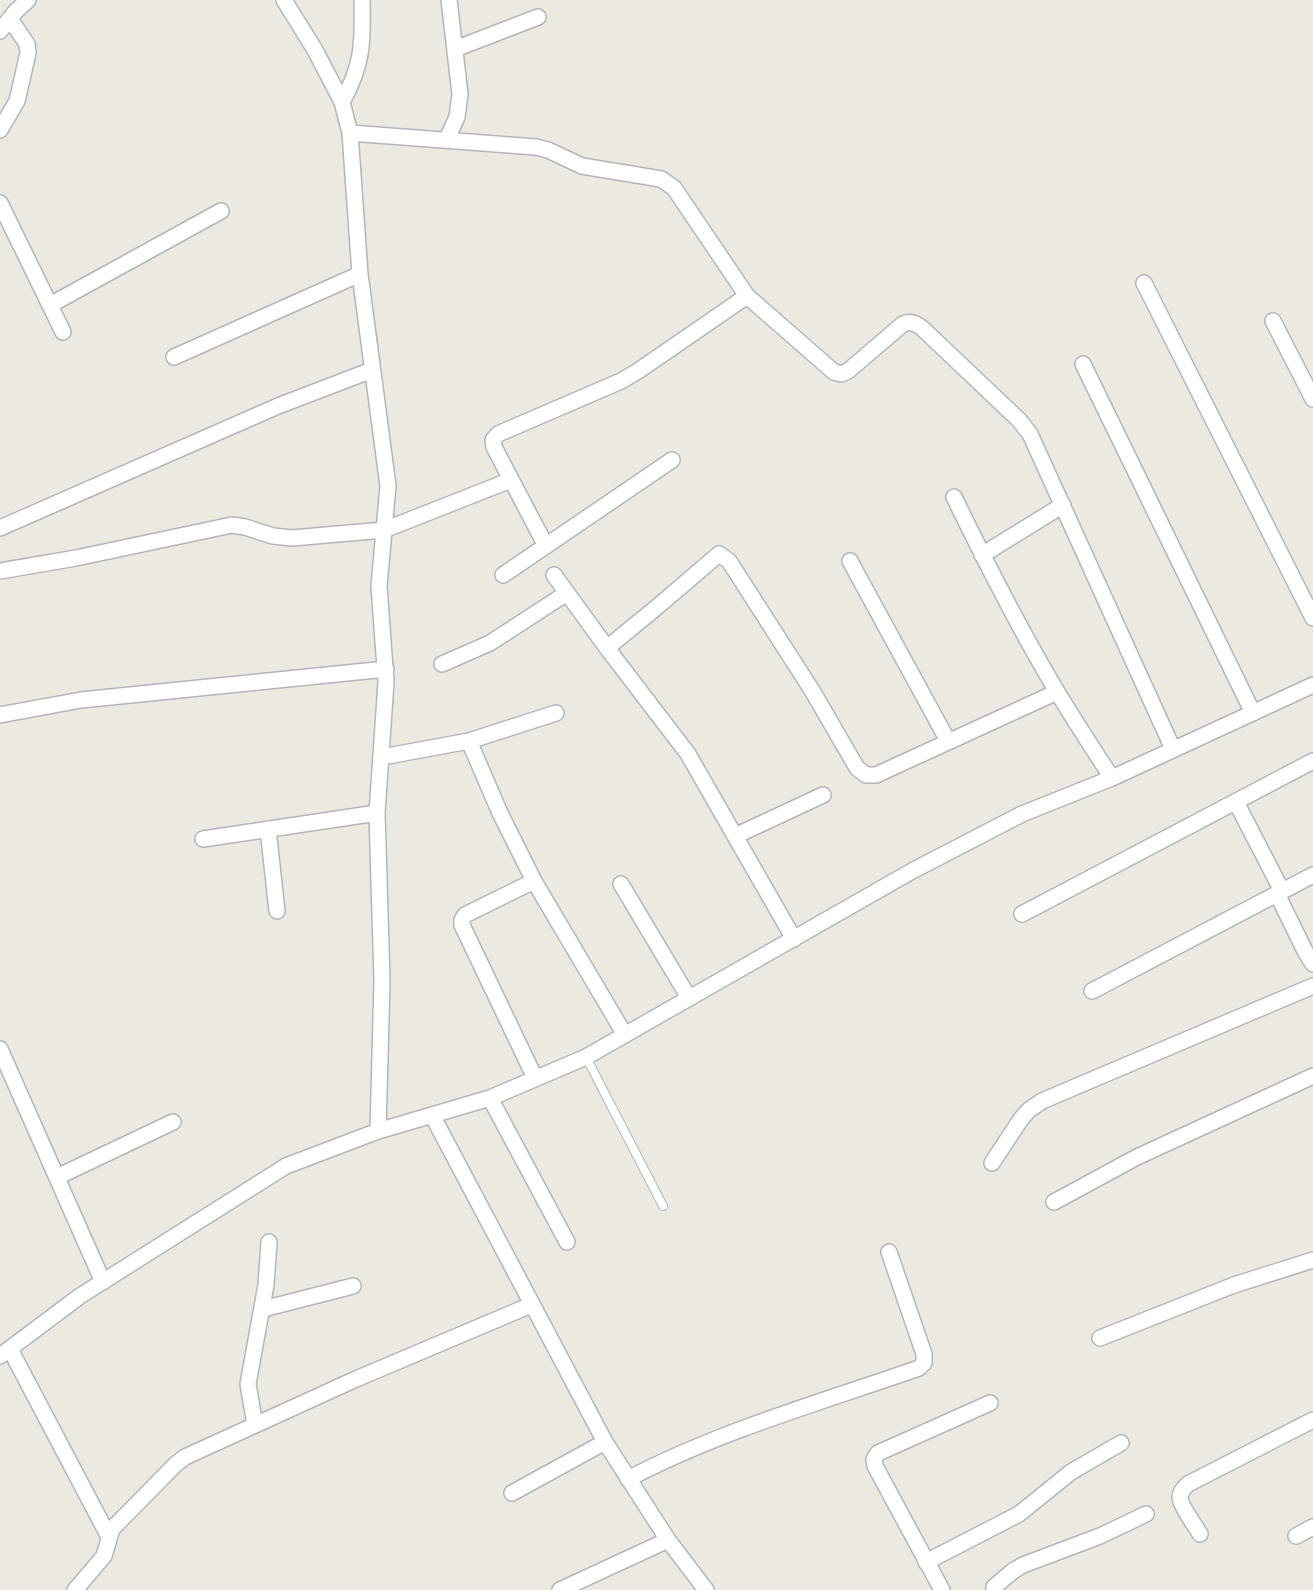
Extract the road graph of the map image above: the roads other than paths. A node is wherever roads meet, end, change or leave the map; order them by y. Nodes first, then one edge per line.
1 (28, 0) edge
2 (284, 0) edge
3 (362, 0) edge
4 (449, 0) edge
5 (538, 17) dead end
6 (10, 19) junction
7 (0, 31) edge
8 (455, 49) junction
9 (342, 102) junction
10 (0, 130) edge
11 (350, 133) junction
12 (446, 139) junction
13 (0, 203) edge
14 (220, 211) dead end
15 (360, 274) junction
16 (1144, 283) dead end
17 (747, 296) junction
18 (50, 305) junction
19 (1273, 321) dead end
20 (63, 332) dead end
21 (174, 357) dead end
22 (1083, 364) dead end
23 (372, 370) junction
24 (1313, 400) edge
25 (672, 460) dead end
26 (511, 480) junction
27 (954, 497) dead end
28 (1063, 505) junction
29 (0, 528) edge
30 (384, 530) junction
31 (546, 546) junction
32 (982, 555) junction
33 (850, 561) dead end
34 (0, 572) edge
35 (503, 575) dead end
36 (554, 575) dead end
37 (567, 594) junction
38 (1313, 618) edge
39 (607, 648) junction
40 (442, 664) dead end
41 (386, 668) junction
42 (1313, 685) edge
43 (1057, 692) junction
44 (556, 712) dead end
45 (1253, 712) junction
46 (0, 715) edge
47 (470, 741) junction
48 (948, 741) junction
49 (1174, 749) junction
50 (382, 757) junction
51 (1313, 761) edge
52 (1112, 778) junction
53 (823, 795) dead end
54 (1236, 802) junction
55 (377, 813) junction
56 (268, 829) junction
57 (736, 836) junction
58 (203, 839) dead end
59 (1313, 874) edge
60 (534, 881) junction
61 (621, 884) dead end
62 (1279, 892) junction
63 (277, 911) dead end
64 (1022, 914) dead end
65 (794, 939) junction
66 (1313, 964) edge
67 (1313, 986) edge
68 (1092, 991) dead end
69 (689, 998) junction
70 (626, 1035) junction
71 (0, 1049) edge
72 (586, 1057) junction
73 (1313, 1076) edge
74 (535, 1078) junction
75 (490, 1098) junction
76 (432, 1115) junction
77 (173, 1122) dead end
78 (378, 1132) junction
79 (992, 1163) dead end
80 (57, 1177) junction
81 (1054, 1202) dead end
82 (663, 1206) dead end
83 (269, 1242) dead end
84 (567, 1242) dead end
85 (889, 1252) dead end
86 (1313, 1260) edge
87 (103, 1282) junction
88 (354, 1286) dead end
89 (531, 1304) junction
90 (263, 1308) junction
91 (1100, 1338) dead end
92 (5, 1352) edge
93 (990, 1403) dead end
94 (1313, 1420) edge
95 (255, 1425) junction
96 (605, 1442) junction
97 (1121, 1443) dead end
98 (628, 1479) junction
99 (512, 1493) dead end
100 (1146, 1514) dead end
101 (1313, 1527) edge
102 (1200, 1534) dead end
103 (1296, 1536) dead end
104 (109, 1537) junction
105 (668, 1540) junction
106 (926, 1562) junction
107 (993, 1589) edge
108 (75, 1590) edge
109 (560, 1590) edge
110 (706, 1590) edge
111 (942, 1590) edge

1 - 6 street
2 - 9 street
3 - 9 street
4 - 8 street
5 - 8 street
6 - 7 street
6 - 10 street
8 - 12 street
9 - 11 street
11 - 12 street
11 - 15 street
12 - 17 street
13 - 18 street
14 - 18 street
15 - 21 street
15 - 23 street
16 - 38 street
17 - 26 street
17 - 28 street
18 - 20 street
19 - 24 street
22 - 45 street
23 - 29 street
23 - 30 street
25 - 31 street
26 - 30 street
26 - 31 street
27 - 32 street
28 - 32 street
28 - 49 street
30 - 34 street
30 - 41 street
31 - 35 street
32 - 43 street
33 - 48 street
36 - 37 street
37 - 39 street
37 - 40 street
39 - 48 street
39 - 57 street
41 - 46 street
41 - 50 street
42 - 45 street
43 - 48 street
43 - 52 street
44 - 47 street
45 - 49 street
47 - 50 street
47 - 60 street
49 - 52 street
50 - 55 street
51 - 54 street
52 - 65 street
53 - 57 street
54 - 62 street
54 - 64 street
55 - 56 street
55 - 78 street
56 - 58 street
56 - 63 street
57 - 65 street
59 - 62 street
60 - 70 street
60 - 74 street
61 - 69 street
62 - 66 street
62 - 68 street
65 - 69 street
67 - 79 street
69 - 70 street
70 - 72 street
71 - 80 street
72 - 74 street
72 - 82 lane
73 - 81 street
74 - 75 street
75 - 76 street
75 - 84 street
76 - 78 street
76 - 89 street
77 - 80 street
78 - 87 street
80 - 87 street
83 - 90 street
85 - 98 street
86 - 91 street
87 - 92 street
88 - 90 street
89 - 95 street
89 - 96 street
90 - 95 street
92 - 104 street
93 - 106 street
94 - 102 street
95 - 104 street
96 - 98 street
96 - 99 street
97 - 106 street
98 - 105 street
100 - 107 street
101 - 103 street
104 - 108 street
105 - 109 street
105 - 110 street
106 - 111 street

